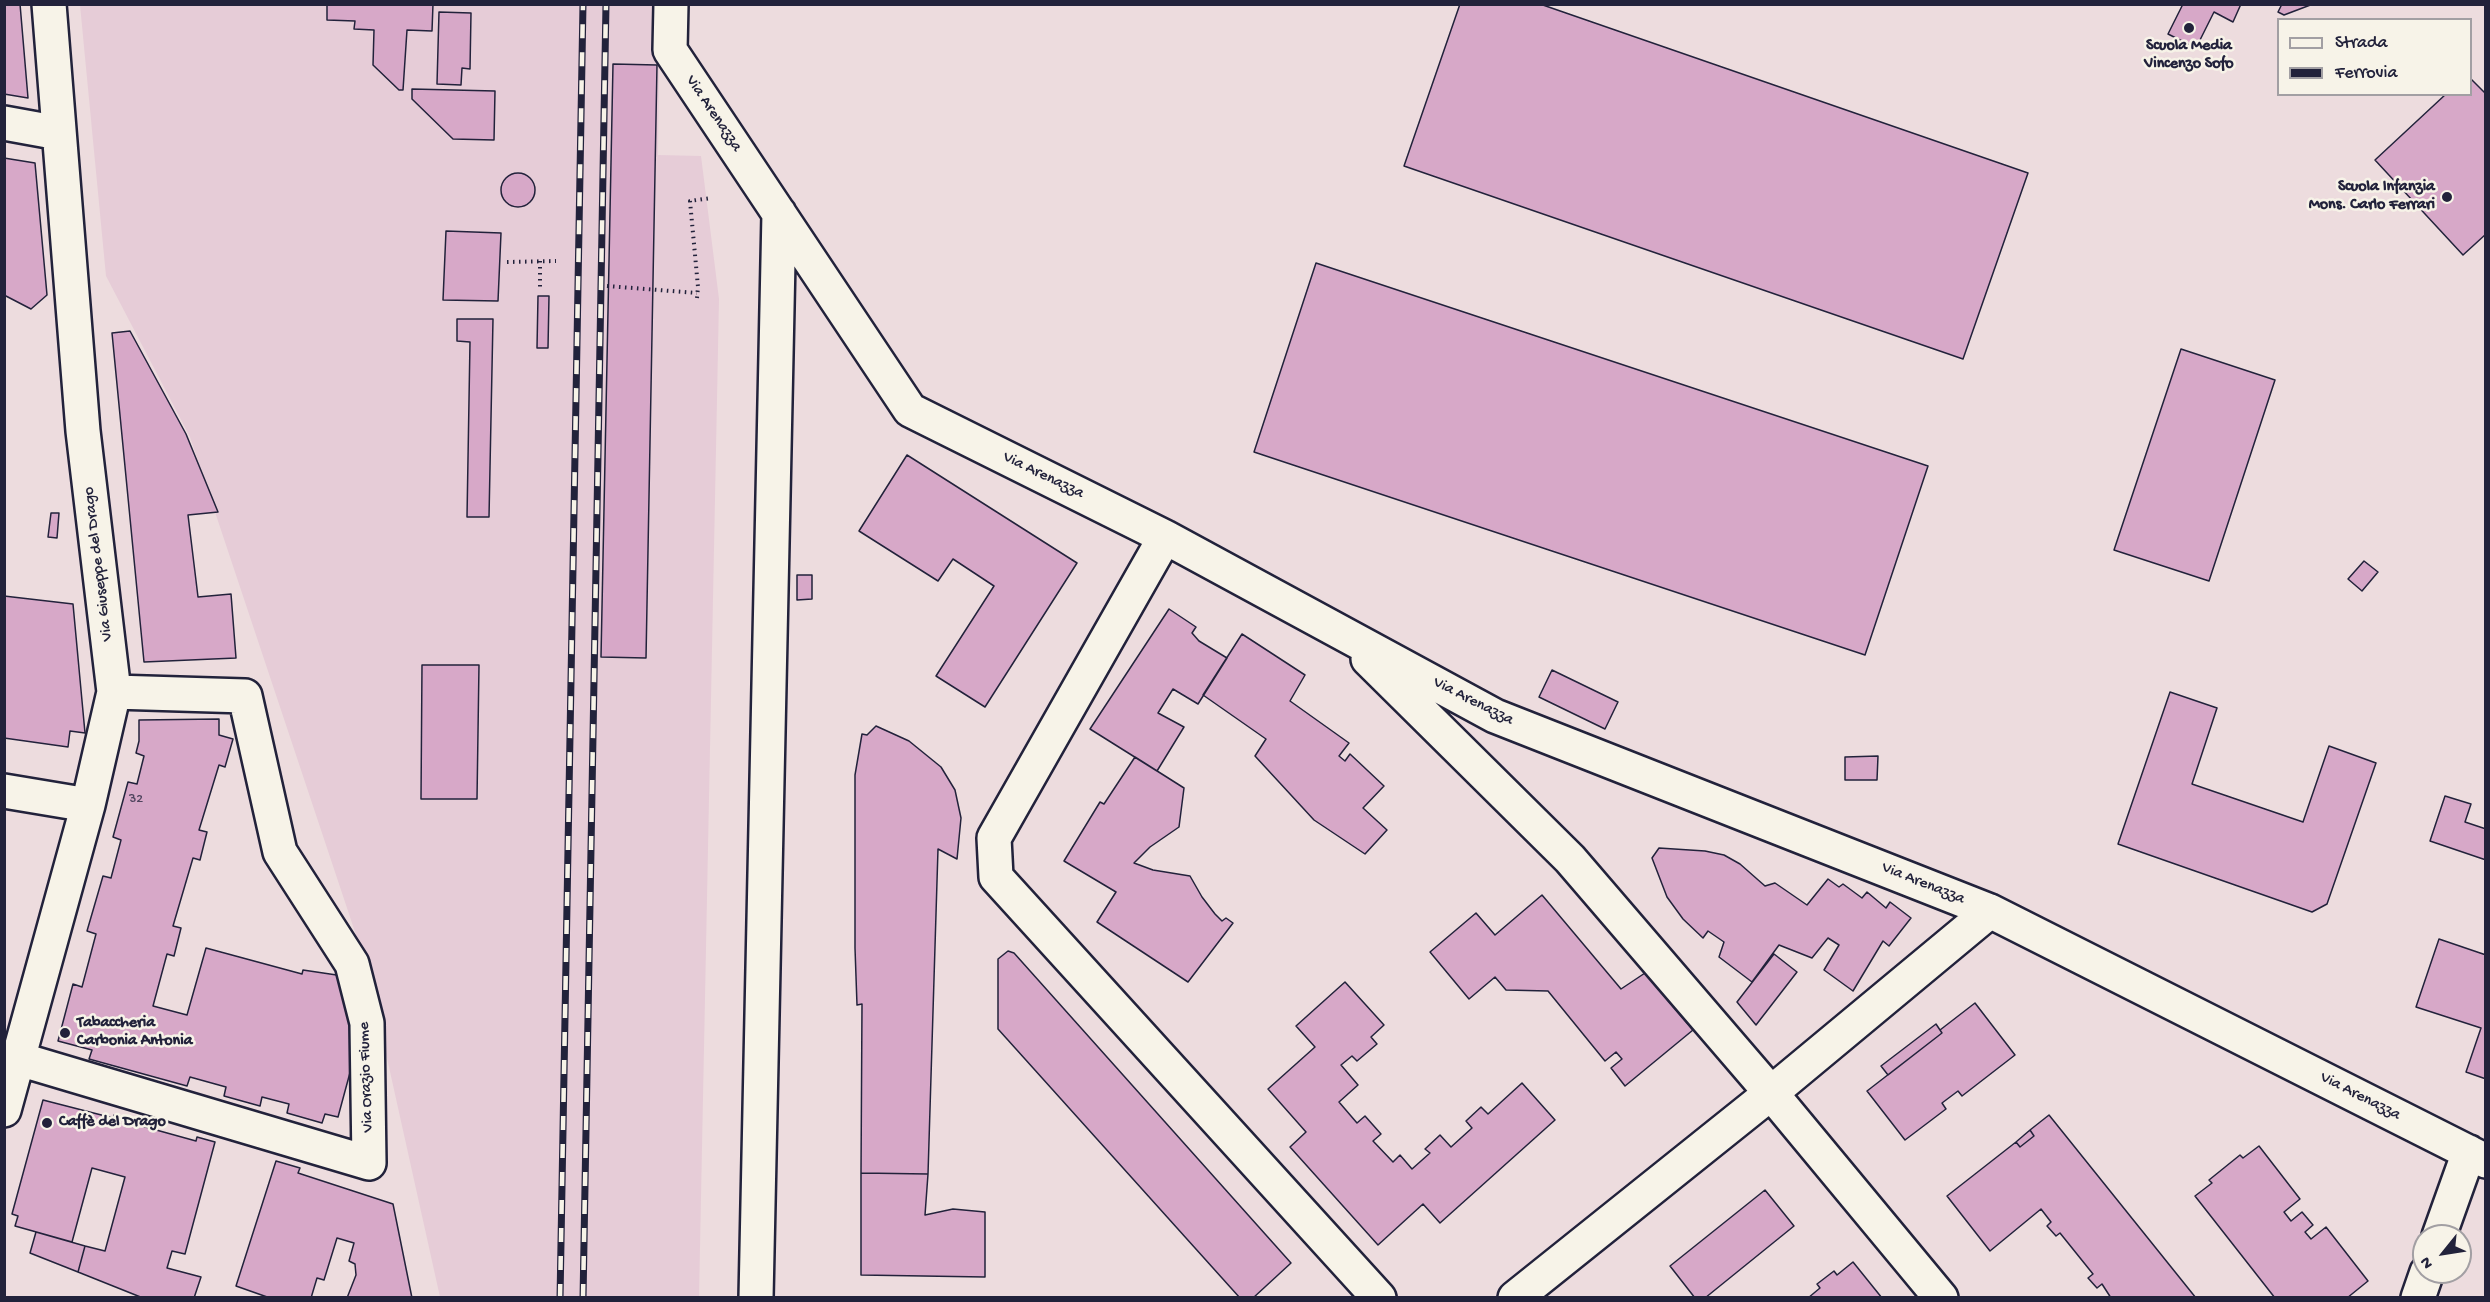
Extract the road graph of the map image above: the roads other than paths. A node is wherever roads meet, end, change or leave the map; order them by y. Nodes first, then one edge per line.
1 (49, 4) edge
2 (671, 4) edge
3 (4, 123) edge
4 (59, 133) junction
5 (779, 213) junction
6 (1165, 537) junction
7 (1342, 633) junction
8 (114, 692) junction
9 (4, 791) edge
10 (88, 805) junction
11 (1990, 911) junction
12 (12, 1059) edge
13 (1771, 1093) junction
14 (4, 1110) edge
15 (2477, 1156) edge
16 (2445, 1224) edge
17 (756, 1298) edge
18 (1379, 1298) edge
19 (1515, 1298) edge
20 (1941, 1298) edge

1 - 4 street, Via Giuseppe del Drago
2 - 5 street, Via Arenazza
3 - 4 street
4 - 8 street, Via Giuseppe del Drago
5 - 6 street, Via Arenazza
5 - 17 street
6 - 7 street, Via Arenazza
6 - 18 street
7 - 11 street, Via Arenazza
7 - 13 street
8 - 10 street, Via Giuseppe del Drago
8 - 12 street, Via Orazio Fiume
9 - 10 street
10 - 12 street, Via Giuseppe del Drago
11 - 13 street
11 - 15 street, Via Arenazza
12 - 14 street, Via Giuseppe del Drago
13 - 19 street
13 - 20 street
15 - 16 street

